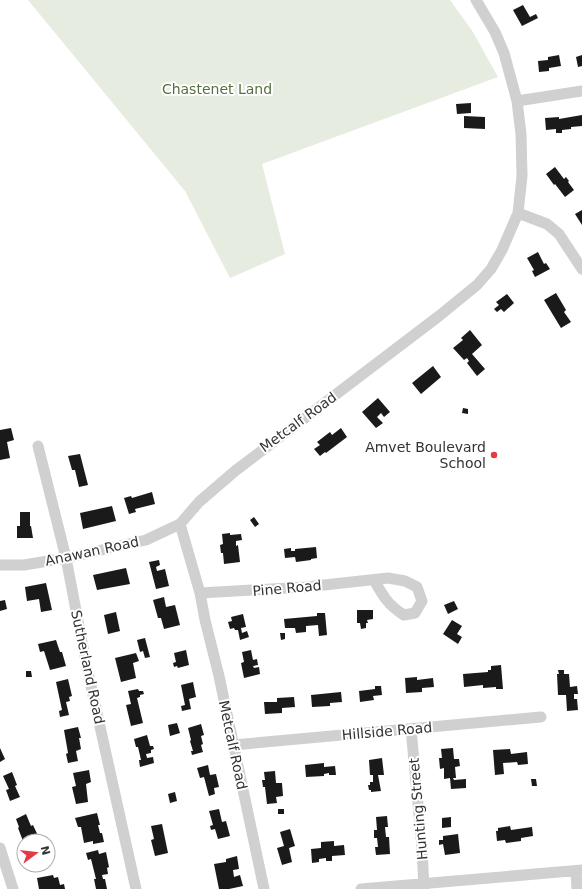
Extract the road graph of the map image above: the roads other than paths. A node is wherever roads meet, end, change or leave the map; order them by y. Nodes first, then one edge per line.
1 (476, 0) edge
2 (582, 91) edge
3 (517, 102) junction
4 (518, 213) junction
5 (582, 269) edge
6 (38, 446) dead end
7 (180, 524) junction
8 (66, 558) junction
9 (0, 565) edge
10 (374, 580) dead end
11 (200, 593) junction
12 (541, 717) dead end
13 (411, 729) junction
14 (233, 746) junction
15 (0, 848) edge
16 (579, 871) edge
17 (424, 886) edge
18 (13, 889) edge
19 (136, 889) edge
20 (264, 889) edge
21 (361, 889) edge
22 (577, 889) edge

1 - 3 street, Metcalf Road
2 - 3 street
3 - 4 street, Metcalf Road
4 - 5 street
4 - 7 street, Metcalf Road
6 - 8 street, Sutherland Road
7 - 8 street, Anawan Road
7 - 11 street, Metcalf Road
8 - 9 street, Anawan Road
8 - 19 street, Sutherland Road
10 - 11 street, Pine Road
11 - 14 street, Metcalf Road
12 - 13 street, Hillside Road
13 - 14 street, Hillside Road
13 - 17 street, Hunting Street
14 - 20 street, Metcalf Road
15 - 18 street
16 - 17 street
16 - 22 street
17 - 21 street

